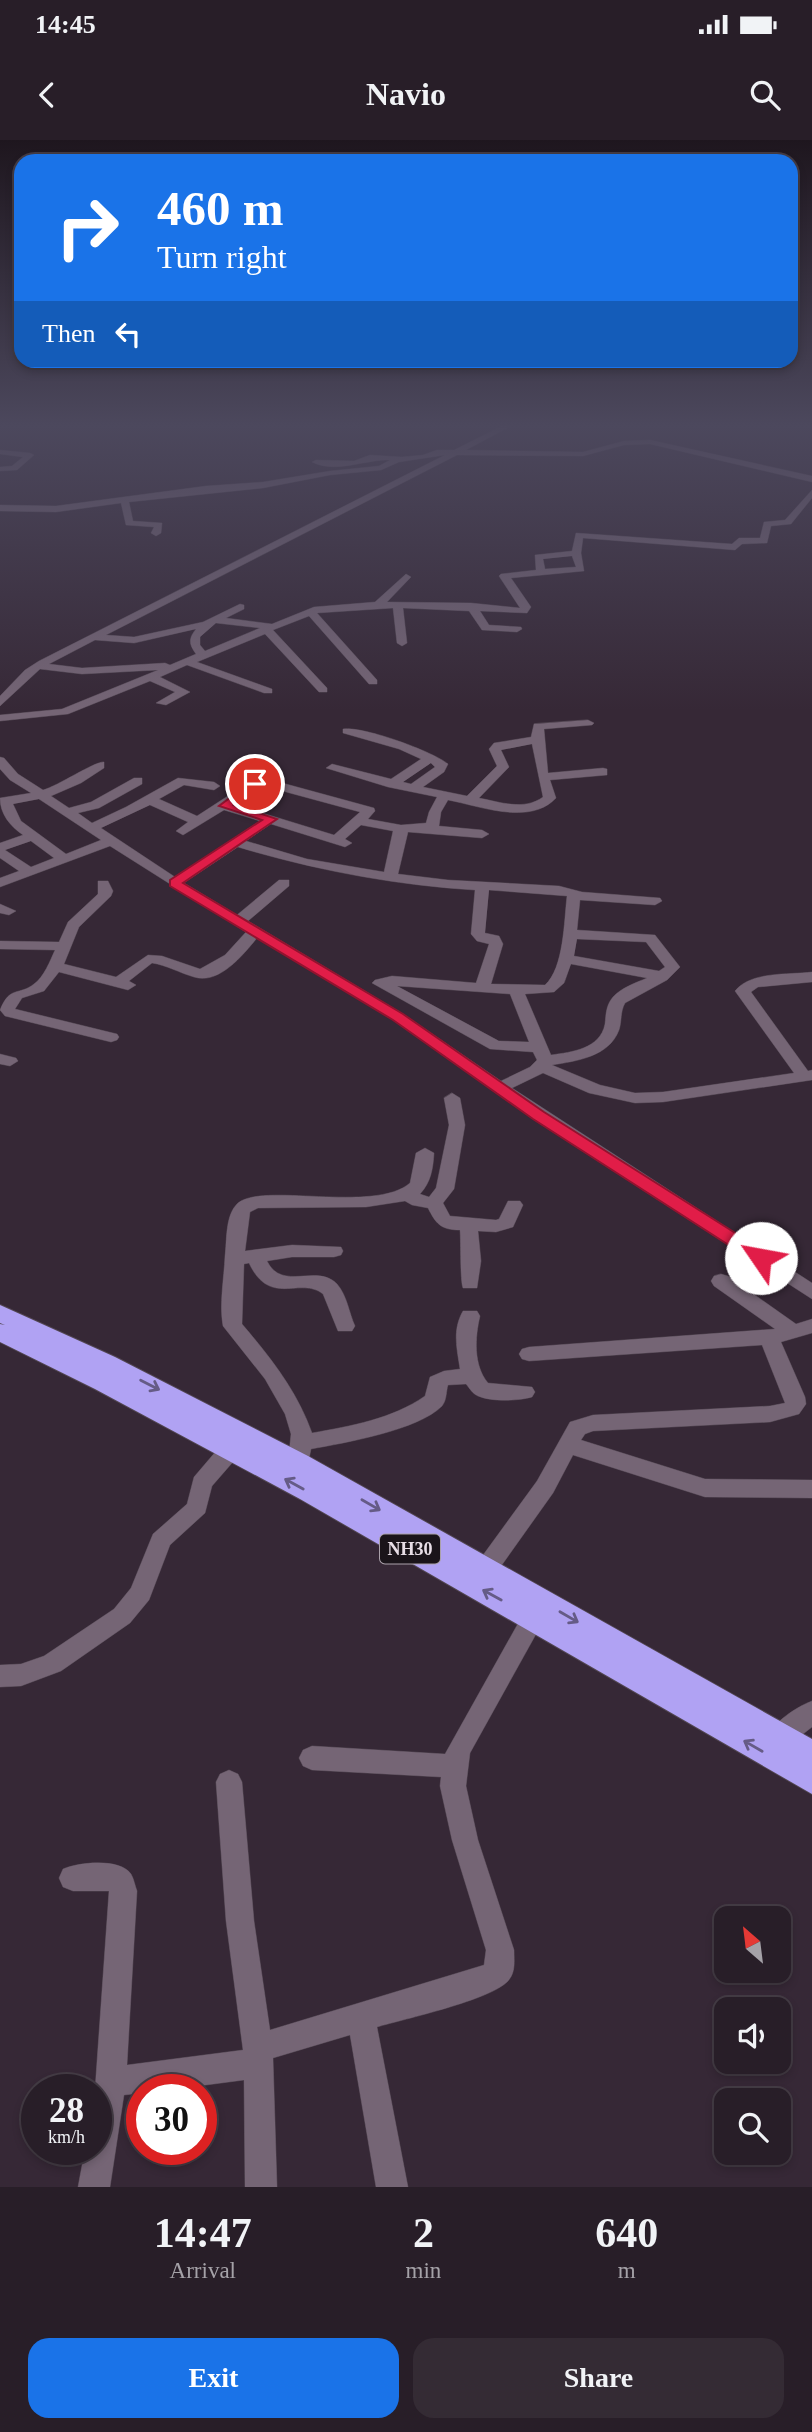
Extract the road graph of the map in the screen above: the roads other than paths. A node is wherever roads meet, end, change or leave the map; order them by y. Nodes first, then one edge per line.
1 (129, 521) edge
2 (321, 521) edge
3 (789, 521) edge
4 (156, 533) dead end
5 (576, 553) junction
6 (541, 573) junction
7 (406, 577) dead end
8 (378, 605) junction
9 (398, 605) junction
10 (471, 606) junction
11 (240, 607) dead end
12 (310, 611) junction
13 (211, 622) junction
14 (271, 629) junction
15 (517, 629) dead end
16 (92, 637) junction
17 (195, 637) junction
18 (141, 639) junction
19 (402, 643) dead end
20 (203, 656) junction
21 (184, 664) junction
22 (39, 666) junction
23 (151, 677) junction
24 (373, 682) dead end
25 (323, 690) dead end
26 (268, 691) dead end
27 (0, 703) edge
28 (162, 703) dead end
29 (0, 718) edge
30 (587, 723) dead end
31 (347, 731) dead end
32 (537, 740) junction
33 (432, 757) junction
34 (0, 761) edge
35 (100, 765) dead end
36 (332, 768) dead end
37 (603, 772) dead end
38 (7, 777) edge
39 (544, 777) junction
40 (138, 781) dead end
41 (392, 783) junction
42 (214, 786) dead end
43 (413, 789) junction
44 (44, 795) junction
45 (444, 796) junction
46 (150, 800) junction
47 (470, 800) junction
48 (3, 802) edge
49 (225, 806) junction
50 (67, 811) junction
51 (271, 819) junction
52 (359, 821) junction
53 (199, 822) junction
54 (91, 828) junction
55 (402, 829) junction
56 (429, 829) junction
57 (183, 831) dead end
58 (482, 834) dead end
59 (32, 836) junction
60 (111, 841) junction
61 (235, 842) junction
62 (0, 850) edge
63 (64, 859) junction
64 (29, 872) junction
65 (390, 877) junction
66 (0, 883) edge
67 (175, 883) junction
68 (284, 883) dead end
69 (103, 884) dead end
70 (482, 887) junction
71 (574, 894) junction
72 (655, 901) dead end
73 (237, 921) junction
74 (254, 932) junction
75 (572, 934) junction
76 (0, 945) edge
77 (64, 946) junction
78 (565, 959) junction
79 (55, 967) junction
80 (660, 976) junction
81 (812, 978) edge
82 (482, 988) junction
83 (516, 990) junction
84 (111, 1037) dead end
85 (542, 1058) junction
86 (808, 1076) edge
87 (500, 1088) junction
88 (452, 1098) dead end
89 (425, 1153) dead end
90 (408, 1194) junction
91 (434, 1203) junction
92 (514, 1205) dead end
93 (468, 1224) junction
94 (334, 1251) dead end
95 (246, 1258) junction
96 (720, 1282) dead end
97 (470, 1283) dead end
98 (812, 1292) edge
99 (0, 1313) edge
100 (470, 1316) dead end
101 (345, 1326) dead end
102 (802, 1329) edge
103 (0, 1332) edge
104 (769, 1338) junction
105 (529, 1354) dead end
106 (471, 1377) junction
107 (525, 1392) dead end
108 (570, 1444) junction
109 (231, 1449) junction
110 (300, 1453) junction
111 (812, 1489) edge
112 (486, 1569) junction
113 (533, 1618) junction
114 (0, 1676) edge
115 (812, 1712) edge
116 (780, 1737) junction
117 (812, 1755) edge
118 (312, 1758) dead end
119 (456, 1766) junction
120 (812, 1780) edge
121 (229, 1782) dead end
122 (73, 1878) dead end
123 (361, 2017) junction
124 (258, 2055) junction
125 (112, 2074) edge
126 (112, 2082) edge
127 (98, 2165) edge
128 (94, 2187) edge
129 (261, 2187) edge
130 (393, 2187) edge

1 - 4 street
2 - 16 street
3 - 5 street
5 - 6 street
5 - 6 street
6 - 10 street
7 - 8 street
8 - 9 street
8 - 12 street
9 - 10 street
9 - 19 street
10 - 15 street
11 - 13 street
12 - 14 street
12 - 24 street
13 - 14 street
13 - 17 street
13 - 18 street
14 - 20 street
14 - 25 street
16 - 18 street
16 - 22 street
17 - 18 street
17 - 20 street
20 - 21 street
21 - 22 street
21 - 23 street
21 - 26 street
22 - 27 street
23 - 28 street
23 - 29 street
30 - 32 street
31 - 33 street
32 - 39 street
32 - 47 street
33 - 41 street
33 - 43 street
34 - 38 street
35 - 44 street
36 - 41 street
37 - 39 street
38 - 44 street
39 - 47 street
40 - 50 street
41 - 43 street
42 - 46 street
43 - 45 street
44 - 48 street
44 - 50 street
45 - 47 street
45 - 56 street
46 - 53 street
46 - 54 street
48 - 59 street
49 - 51 street
49 - 52 street
49 - 53 street
50 - 54 street
51 - 52 street
51 - 61 street
52 - 55 street
53 - 57 street
54 - 60 street
55 - 56 street
55 - 65 street
56 - 58 street
59 - 62 street
59 - 63 street
60 - 63 street
60 - 67 street
61 - 65 street
61 - 67 street
62 - 64 street
63 - 64 street
64 - 66 street
65 - 70 street
67 - 73 street
68 - 73 street
69 - 77 street
70 - 71 street
70 - 82 street
71 - 72 street
71 - 75 street
73 - 74 street
74 - 79 street
74 - 87 street
75 - 78 street
75 - 80 street
76 - 77 street
77 - 79 street
78 - 80 street
78 - 83 street
79 - 84 street
80 - 85 street
81 - 86 street
82 - 83 street
82 - 85 street
83 - 85 street
85 - 86 street
85 - 87 street
87 - 98 street
88 - 91 street
89 - 90 street
90 - 91 street
90 - 95 street
91 - 93 street
92 - 93 street
93 - 97 street
94 - 95 street
95 - 101 street
95 - 110 street
96 - 102 street
99 -> 110 highway, NH30
100 - 106 street
102 - 104 street
103 - 109 highway, NH30
104 - 105 street
104 - 108 street
106 - 107 street
106 - 110 street
108 - 111 street
108 - 112 street
113 -> 109 highway, NH30
109 - 114 street
110 -> 112 highway, NH30
112 -> 116 highway, NH30
113 - 119 street
120 -> 113 highway, NH30
115 - 116 street
116 - 117 highway, NH30
118 - 119 street
119 - 123 street
121 - 124 street
122 - 125 street
123 - 124 street
123 - 130 street
124 - 126 street
124 - 129 street
127 - 128 street

